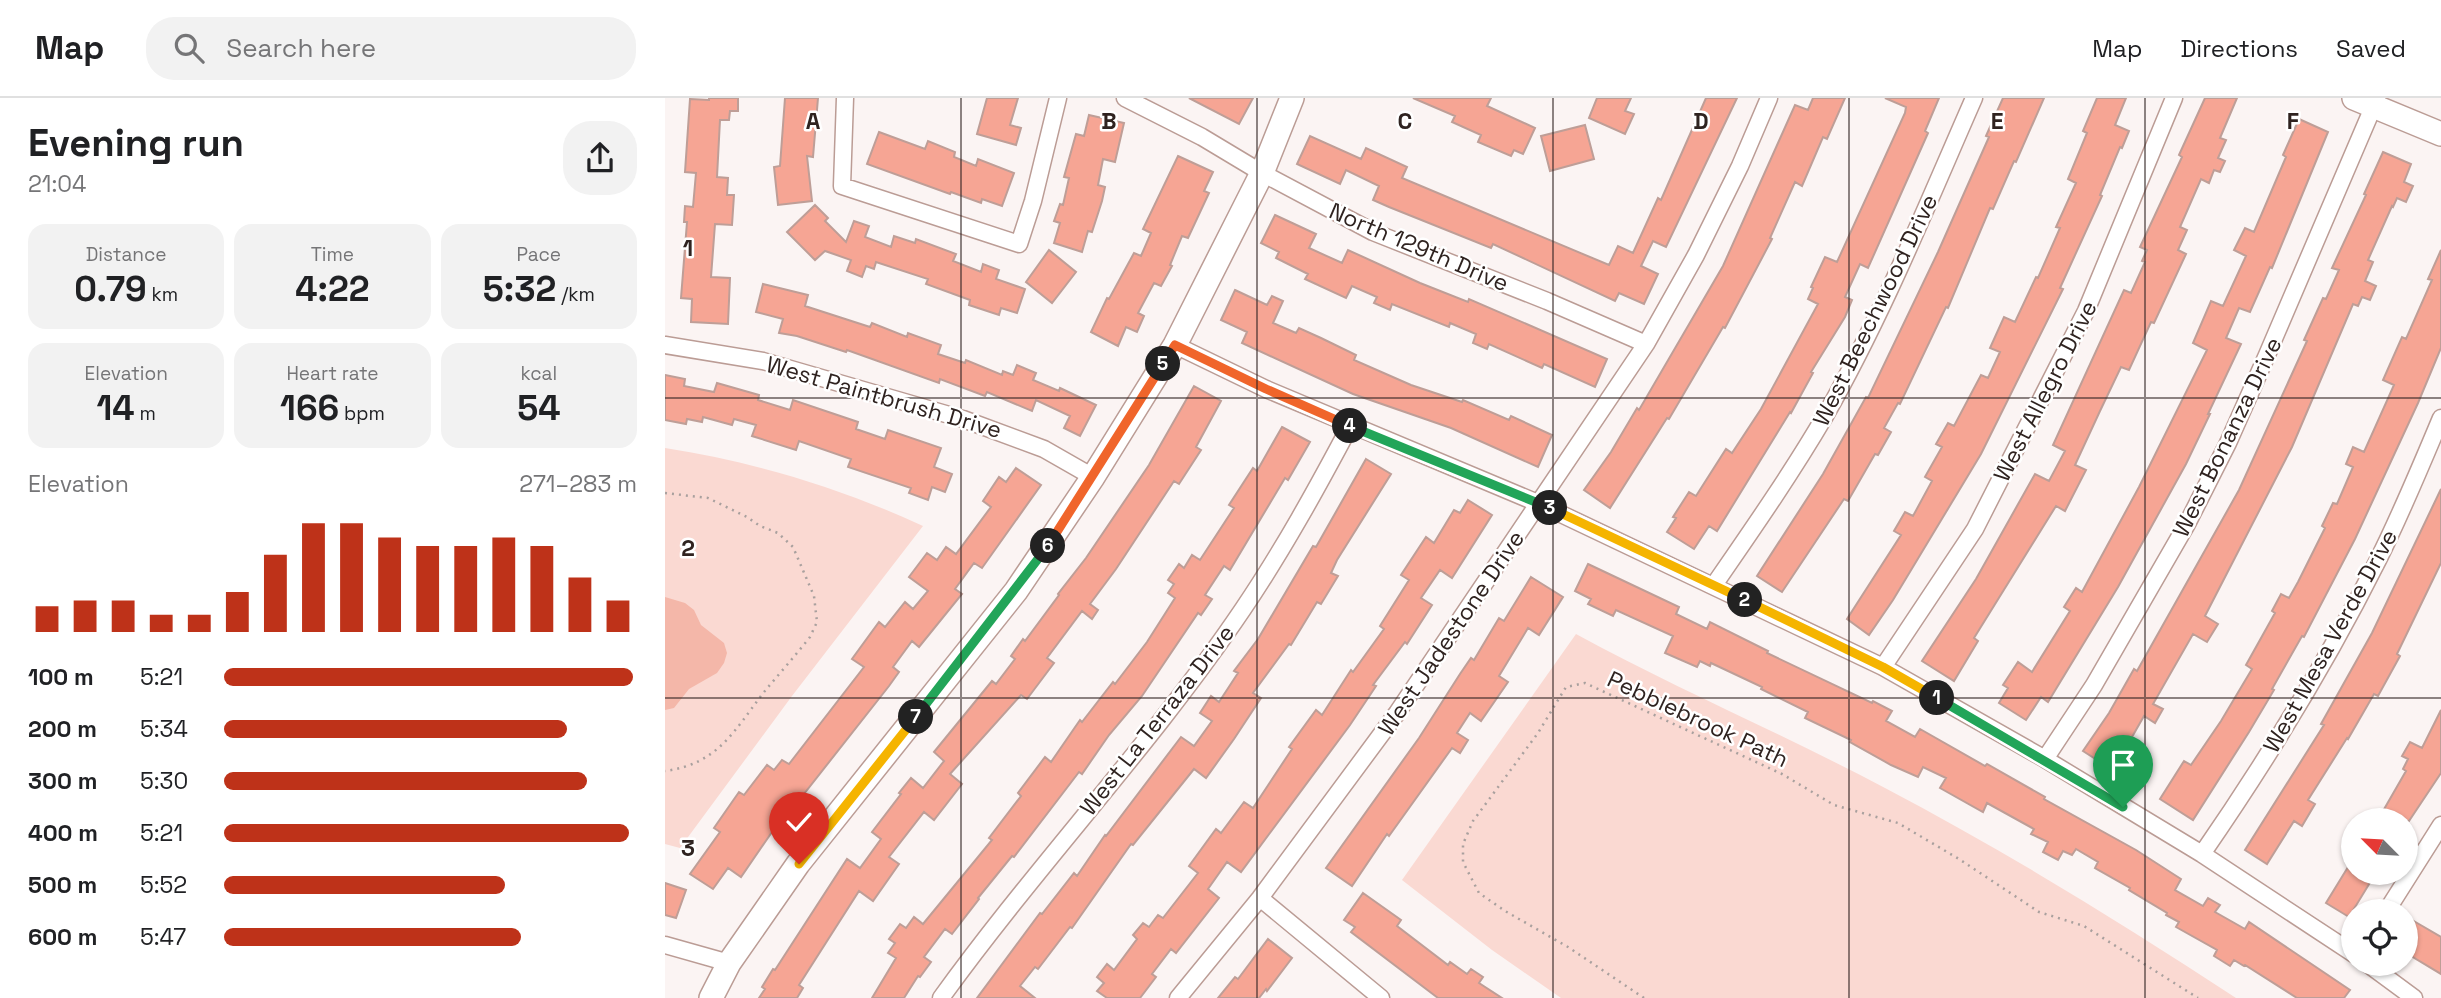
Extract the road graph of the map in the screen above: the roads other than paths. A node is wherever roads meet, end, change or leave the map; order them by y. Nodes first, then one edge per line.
1 (845, 98) edge
2 (1058, 98) edge
3 (1125, 98) edge
4 (1292, 98) edge
5 (1769, 98) edge
6 (1974, 98) edge
7 (2174, 98) edge
8 (2368, 101) edge
9 (2441, 134) edge
10 (1262, 173) junction
11 (1646, 344) junction
12 (665, 345) edge
13 (1175, 345) junction
14 (2441, 418) edge
15 (1350, 426) junction
16 (1093, 477) junction
17 (1540, 504) junction
18 (1714, 585) junction
19 (1883, 667) junction
20 (2045, 759) junction
21 (2441, 825) edge
22 (2201, 854) junction
23 (1260, 898) junction
24 (2394, 899) edge
25 (665, 945) edge
26 (2341, 946) edge
27 (729, 962) junction
28 (2384, 976) edge
29 (711, 998) edge
30 (941, 998) edge
31 (1178, 998) edge
32 (1381, 998) edge
33 (2414, 998) edge

1 - 2 street
3 - 10 street, North 129th Drive
4 - 10 street
5 - 11 street, West Jadestone Drive
6 - 18 street, West Beechwood Drive
7 - 19 street, West Allegro Drive
8 - 9 street
8 - 20 street, West Bonanza Drive
10 - 11 street, North 129th Drive
10 - 13 street
11 - 17 street, West Jadestone Drive
12 - 16 street, West Paintbrush Drive
13 - 15 street
13 - 16 street
14 - 22 street, West Mesa Verde Drive
15 - 17 street
15 - 30 street, West La Terraza Drive
16 - 27 street
17 - 18 street
17 - 23 street, West Jadestone Drive
18 - 19 street
19 - 20 street
20 - 22 street
21 - 24 street
22 - 26 street
23 - 31 street, West Jadestone Drive
23 - 32 street
25 - 27 street
27 - 29 street
28 - 33 street

